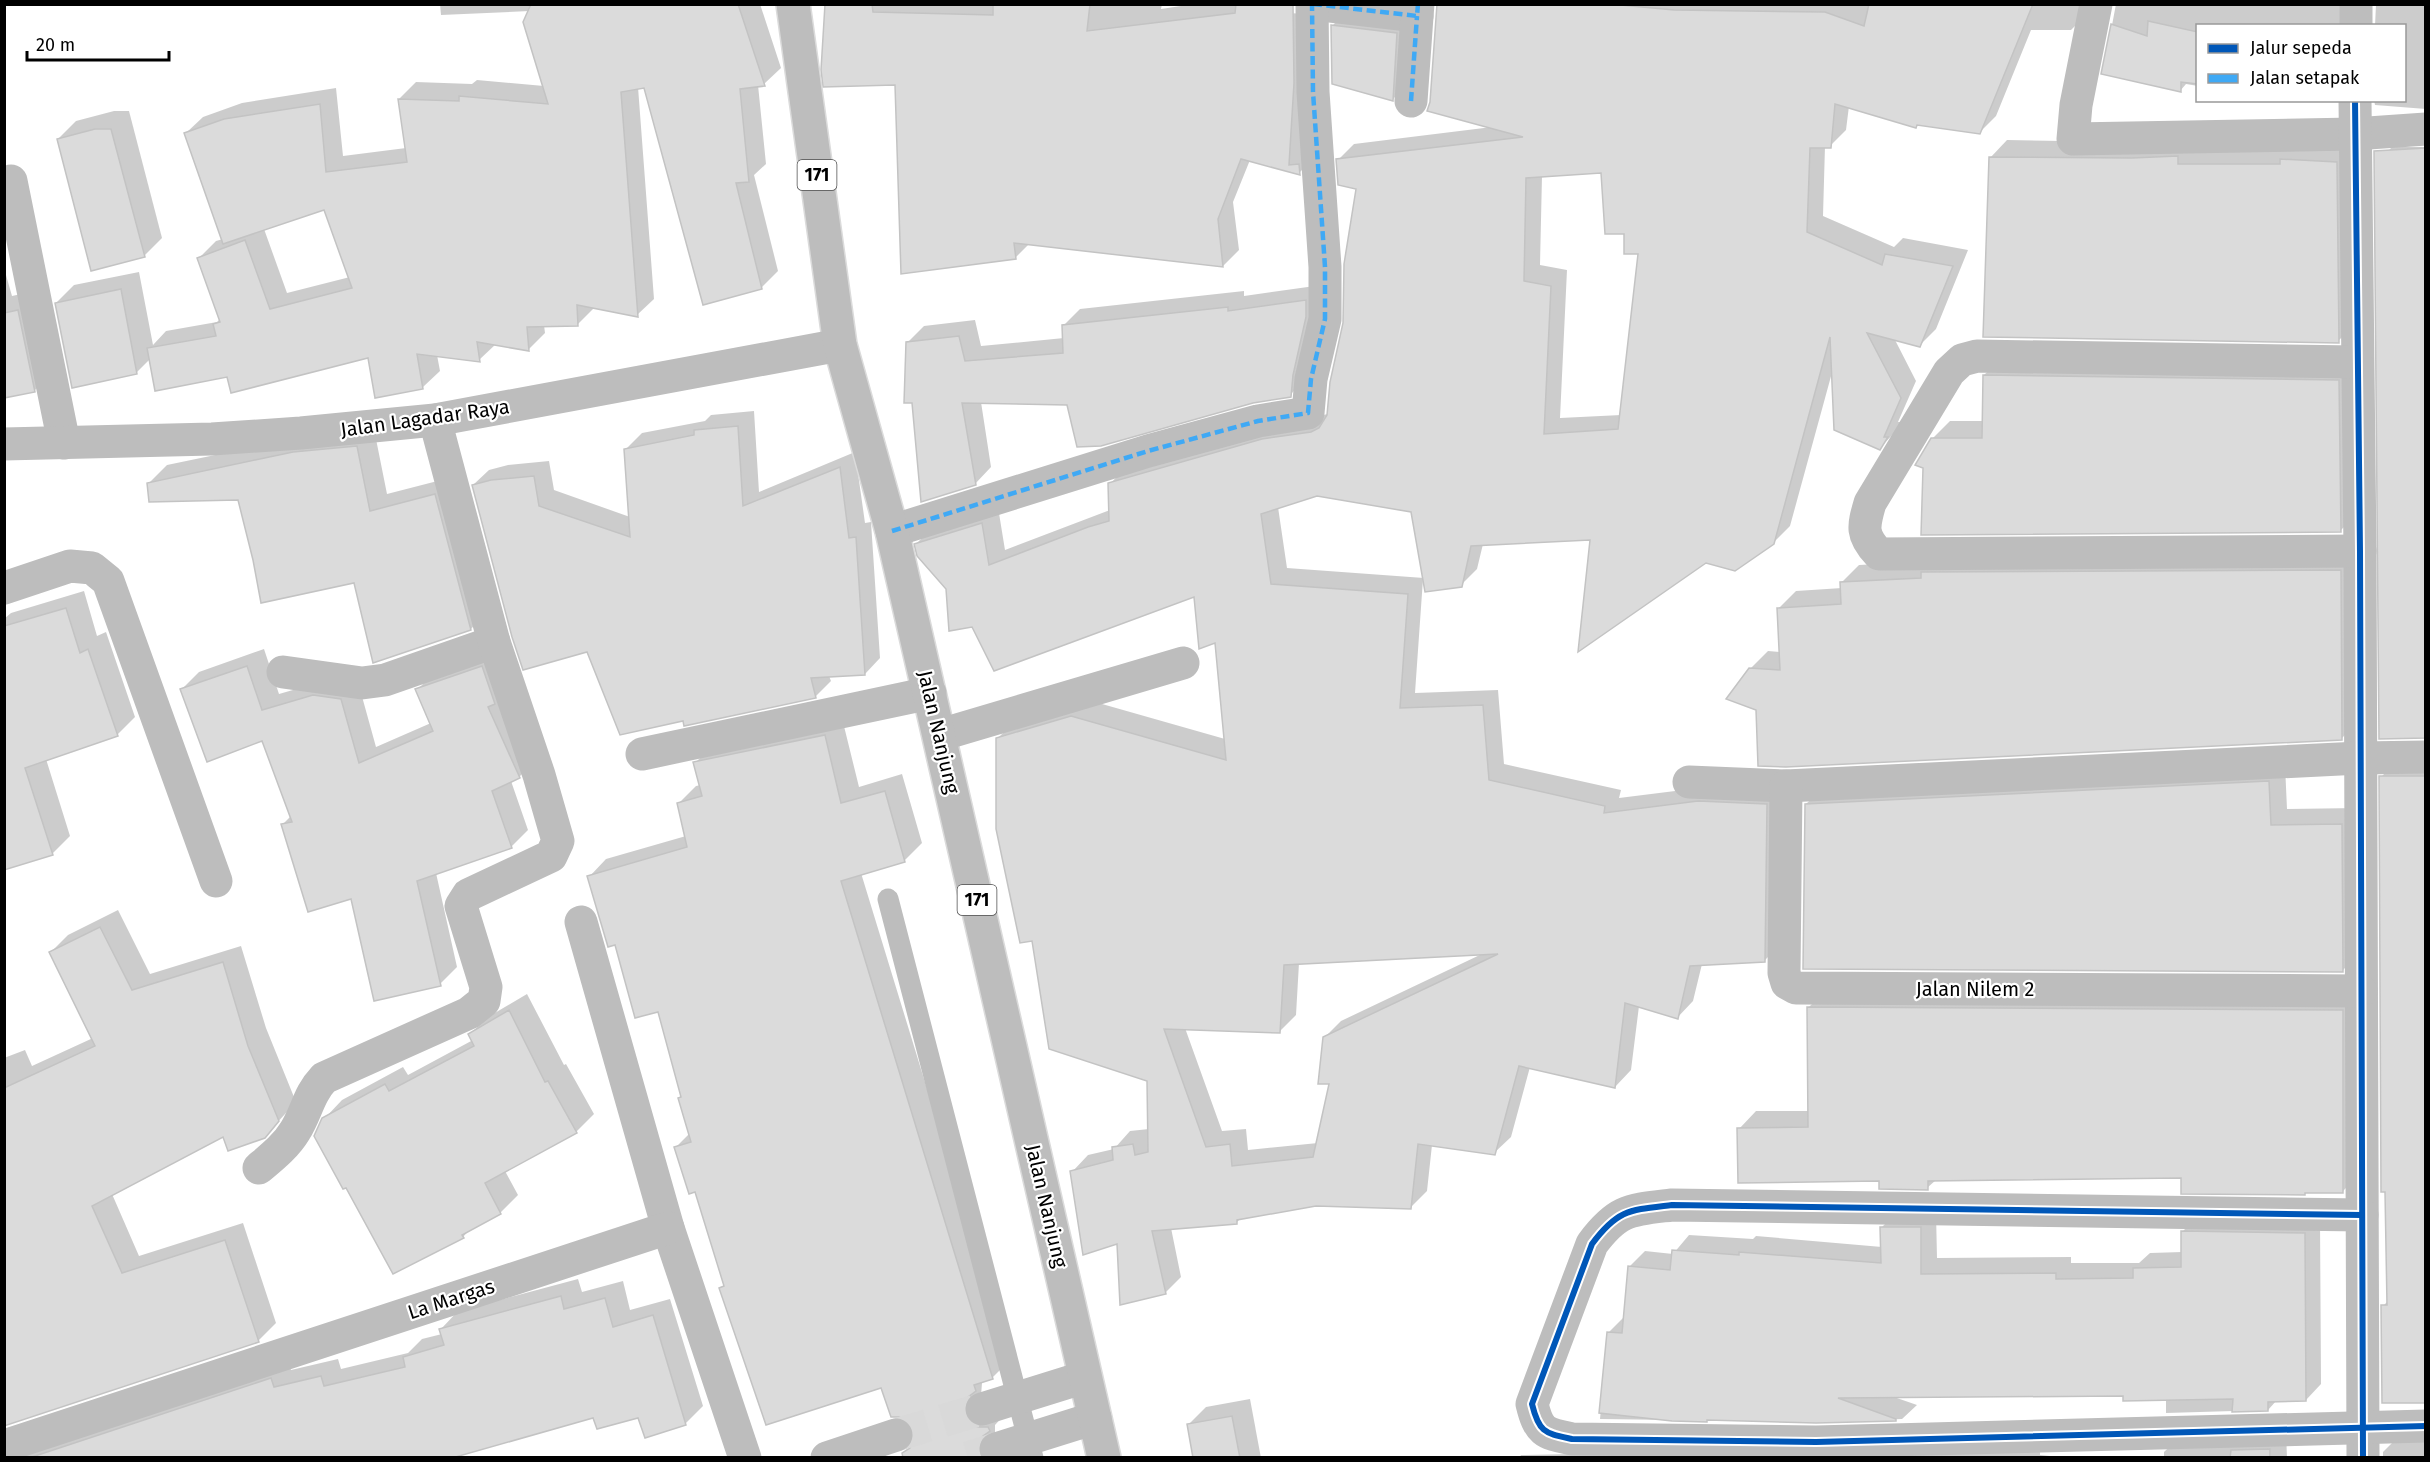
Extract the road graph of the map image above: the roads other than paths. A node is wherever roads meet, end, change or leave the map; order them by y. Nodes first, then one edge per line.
1 (793, 4) edge
2 (1313, 4) edge
3 (2096, 4) edge
4 (2356, 4) edge
5 (1418, 10) edge
6 (2356, 24) edge
7 (1411, 101) dead end
8 (2355, 102) edge
9 (2426, 129) edge
10 (2354, 134) junction
11 (11, 181) dead end
12 (840, 345) junction
13 (2356, 362) junction
14 (435, 420) junction
15 (64, 443) junction
16 (4, 444) edge
17 (892, 531) junction
18 (2360, 551) junction
19 (4, 588) edge
20 (494, 642) junction
21 (1183, 663) dead end
22 (283, 672) dead end
23 (930, 693) junction
24 (940, 735) junction
25 (642, 754) dead end
26 (2426, 757) edge
27 (2360, 758) junction
28 (1689, 782) dead end
29 (1786, 786) junction
30 (216, 881) dead end
31 (888, 899) dead end
32 (581, 922) dead end
33 (2361, 991) junction
34 (259, 1168) dead end
35 (2362, 1215) junction
36 (668, 1228) junction
37 (1085, 1377) junction
38 (1017, 1398) junction
39 (982, 1409) tunnel mouth
40 (1095, 1418) junction
41 (2426, 1426) edge
42 (896, 1435) tunnel mouth
43 (2362, 1442) edge
44 (4, 1446) edge
45 (1031, 1448) edge
46 (996, 1449) tunnel mouth
47 (1816, 1450) edge
48 (745, 1458) edge
49 (827, 1458) edge
50 (1104, 1458) edge

1 - 12 street, Jalan Nanjung / 171
2 - 5 street
2 - 17 street
3 - 10 street
4 - 6 street
5 - 7 street
8 - 10 street
9 - 10 street
10 - 13 street
11 - 15 street
12 - 14 street, Jalan Lagadar Raya
12 - 17 street, Jalan Nanjung / 171
13 - 18 street
13 - 18 street
14 - 15 street, Jalan Lagadar Raya
14 - 20 street
15 - 16 street, Jalan Lagadar Raya
17 - 23 street, Jalan Nanjung / 171
18 - 27 street
19 - 30 street
20 - 22 street
20 - 34 street
21 - 24 street
23 - 24 street, Jalan Nanjung / 171
23 - 25 street
24 - 37 street, Jalan Nanjung / 171
26 - 27 street
27 - 29 street
27 - 33 street
28 - 29 street
29 - 33 street, Jalan Nilem 2
31 - 38 lane
32 - 36 street
33 - 35 street
35 - 43 street
35 - 47 street
36 - 44 street, La Margas
36 - 48 street
37 - 38 street
37 - 40 street, Jalan Nanjung / 171
38 - 39 street
38 - 45 lane
40 - 45 street
40 - 50 street, Jalan Nanjung / 171
41 - 43 street
42 - 49 street
43 - 47 street
45 - 46 street

